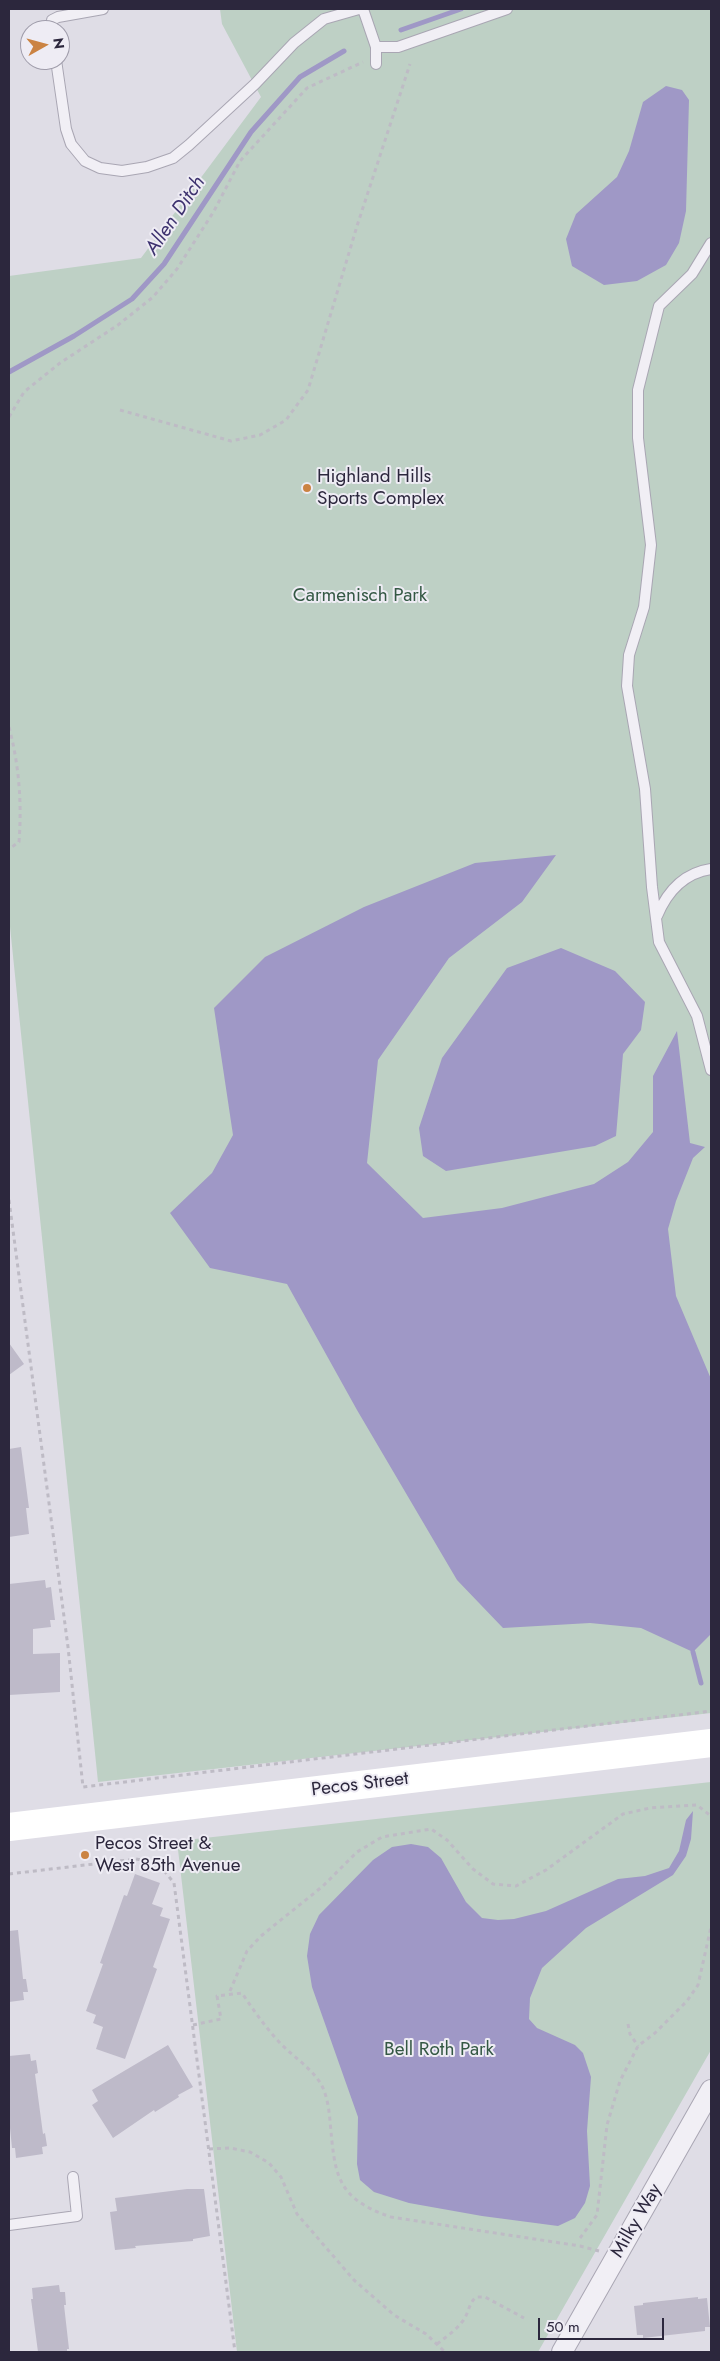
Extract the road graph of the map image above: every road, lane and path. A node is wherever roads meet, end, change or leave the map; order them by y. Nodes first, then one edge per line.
1 (103, 9) edge
2 (359, 9) edge
3 (363, 9) edge
4 (508, 9) edge
5 (52, 20) edge
6 (377, 55) junction
7 (410, 64) dead end
8 (57, 70) edge
9 (711, 243) edge
10 (120, 410) dead end
11 (9, 417) edge
12 (9, 727) edge
13 (9, 849) edge
14 (711, 869) edge
15 (656, 917) junction
16 (711, 1070) edge
17 (9, 1200) edge
18 (711, 1711) edge
19 (711, 1743) edge
20 (711, 1816) edge
21 (9, 1827) edge
22 (9, 1874) edge
23 (711, 1927) edge
24 (230, 1990) dead end
25 (628, 2024) dead end
26 (192, 2025) junction
27 (638, 2046) junction
28 (711, 2090) edge
29 (209, 2149) junction
30 (73, 2178) dead end
31 (9, 2226) edge
32 (580, 2238) dead end
33 (616, 2256) junction
34 (524, 2318) dead end
35 (437, 2344) junction
36 (235, 2352) edge
37 (445, 2352) edge
38 (562, 2352) edge

1 - 5 lane
2 - 8 lane
3 - 6 lane
4 - 6 lane
6 - 11 path
7 - 10 path
9 - 15 lane
12 - 13 path
14 - 15 lane
15 - 16 lane
17 - 18 path
19 - 21 main road, Pecos Street
20 - 24 path
22 - 26 path
23 - 27 path
25 - 27 path
26 - 29 path
26 - 33 path
27 - 32 path
28 - 33 street, Milky Way
29 - 35 path
29 - 36 path
30 - 31 lane
33 - 38 street, Milky Way
34 - 35 path
35 - 37 path

